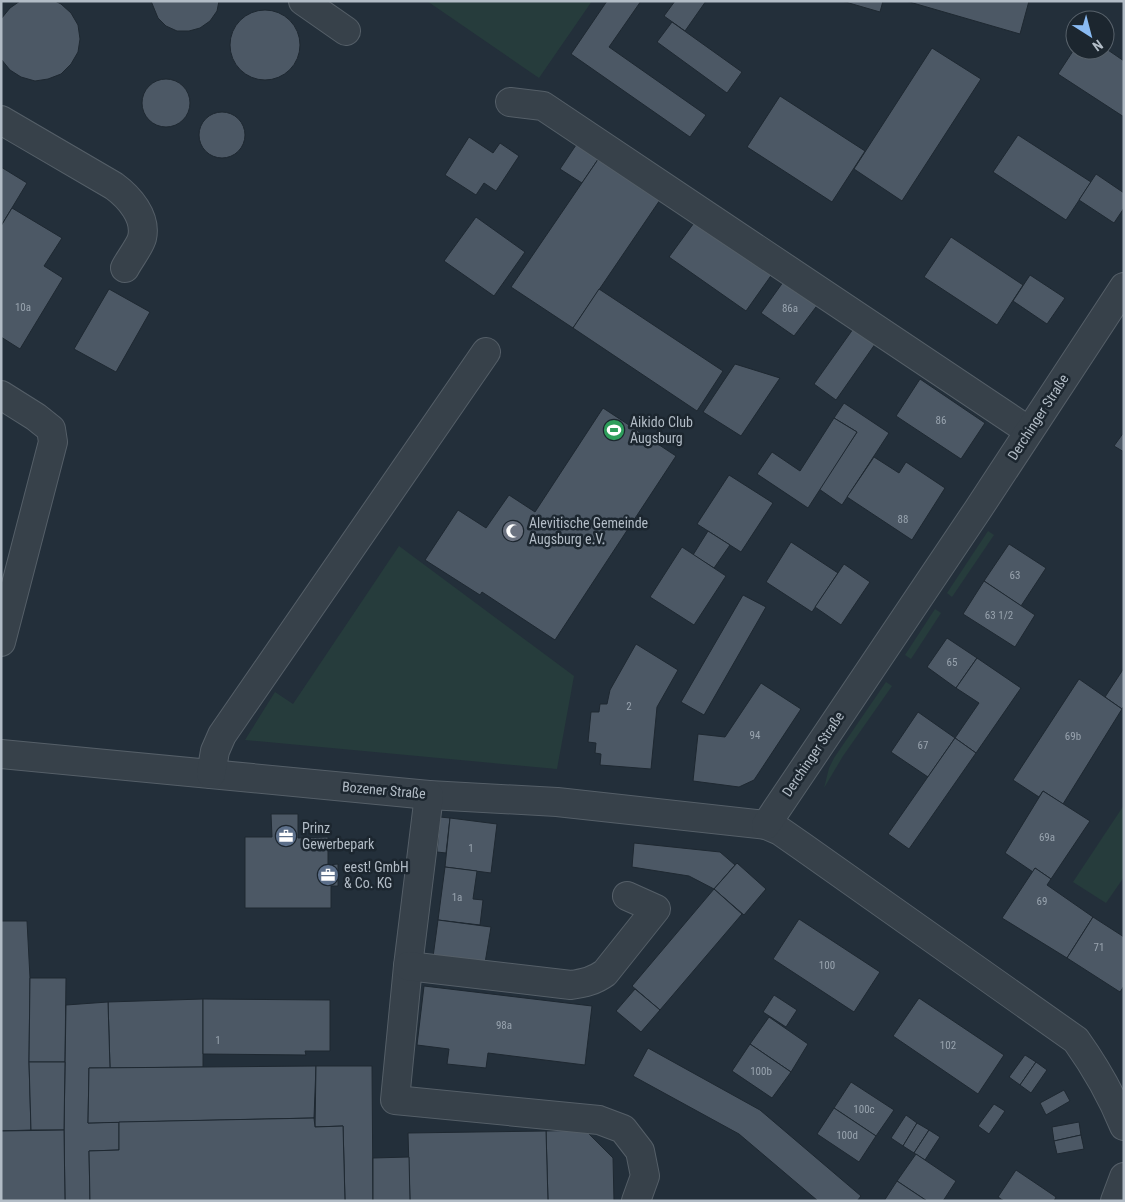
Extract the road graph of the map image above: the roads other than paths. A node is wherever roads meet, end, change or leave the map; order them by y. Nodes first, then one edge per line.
1 (303, 1) edge
2 (346, 31) dead end
3 (510, 102) dead end
4 (1, 120) edge
5 (125, 268) dead end
6 (1124, 287) edge
7 (486, 352) dead end
8 (1, 395) edge
9 (1029, 431) junction
10 (1, 642) edge
11 (1, 754) edge
12 (210, 774) junction
13 (429, 795) junction
14 (766, 825) junction
15 (627, 896) dead end
16 (408, 966) junction
17 (1124, 1126) edge
18 (1124, 1177) edge
19 (636, 1201) edge
20 (1115, 1201) edge

1 - 2 street
3 - 9 street
4 - 5 street
6 - 9 street, Derchinger Straße
7 - 12 street
8 - 10 street
9 - 14 street, Derchinger Straße
11 - 12 street, Bozener Straße
12 - 13 street, Bozener Straße
13 - 14 street, Bozener Straße
13 - 16 street
14 - 17 street
15 - 16 street
16 - 19 street
18 - 20 street

